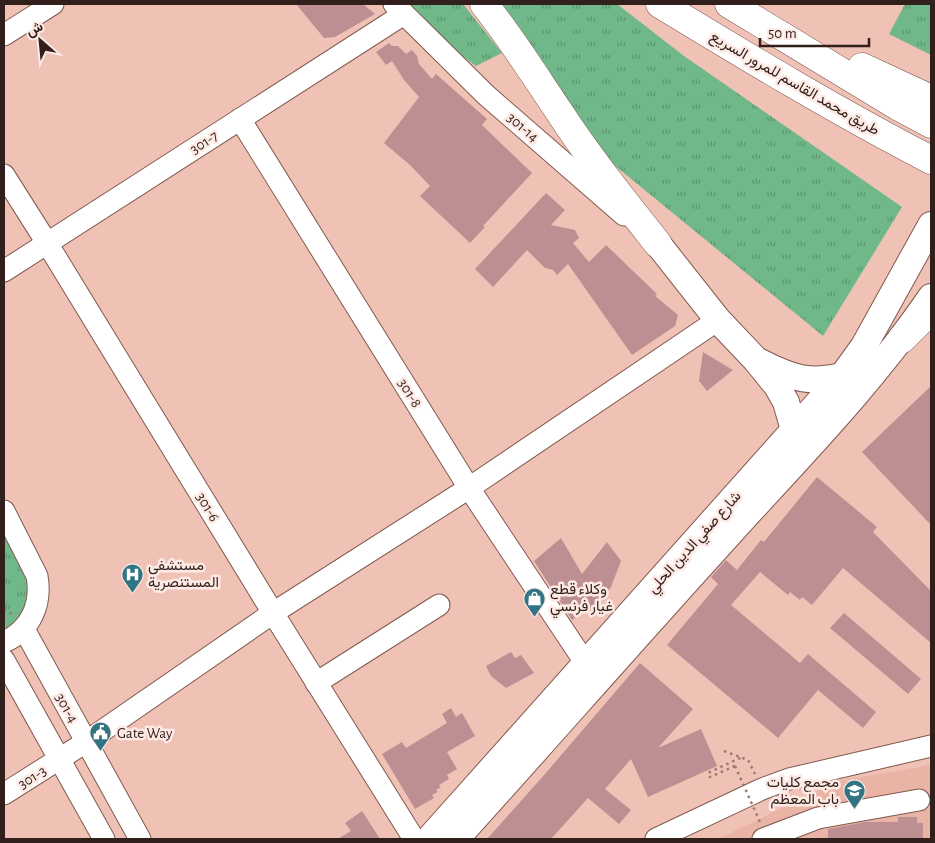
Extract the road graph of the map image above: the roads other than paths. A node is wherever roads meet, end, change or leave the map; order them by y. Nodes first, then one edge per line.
1 (53, 4) edge
2 (484, 4) edge
3 (660, 4) edge
4 (736, 8) edge
5 (398, 9) edge
6 (4, 35) edge
7 (931, 99) edge
8 (240, 119) junction
9 (931, 124) edge
10 (931, 160) edge
11 (4, 175) edge
12 (931, 225) edge
13 (47, 243) junction
14 (658, 244) junction
15 (4, 271) edge
16 (931, 298) edge
17 (931, 314) edge
18 (718, 320) junction
19 (902, 340) junction
20 (755, 359) junction
21 (844, 375) junction
22 (794, 430) junction
23 (470, 488) junction
24 (4, 512) edge
25 (439, 605) dead end
26 (273, 612) junction
27 (24, 628) junction
28 (4, 642) edge
29 (4, 660) edge
30 (586, 664) junction
31 (316, 683) junction
32 (86, 742) junction
33 (931, 746) edge
34 (60, 759) junction
35 (4, 794) edge
36 (919, 800) dead end
37 (762, 831) edge
38 (104, 839) edge
39 (140, 839) edge
40 (414, 839) edge
41 (429, 839) edge
42 (456, 839) edge
43 (656, 839) edge

1 - 6 street
2 - 14 highway
3 - 10 highway, طريق محمد القاسم للمرور السريع
4 - 7 highway
4 - 9 highway, طريق محمد القاسم للمرور السريع
5 - 8 street, 301-7
5 - 14 street, 301-14
8 - 13 street, 301-7
8 - 23 street, 301-8
11 - 13 street, 301-6
12 - 21 main road, شارع صفي الدين الحلي
13 - 15 street, 301-7
13 - 26 street, 301-6
14 - 18 main road
16 - 19 main road, شارع صفي الدين الحلي
17 - 19 highway
18 - 20 main road
18 - 23 street, 301-3
19 - 21 main road
19 - 42 main road, شارع صفي الدين الحلي
20 - 21 main road
20 - 22 main road
21 - 22 main road, شارع صفي الدين الحلي
22 - 30 main road, شارع صفي الدين الحلي
23 - 26 street, 301-3
23 - 30 street, 301-8
24 - 27 street
25 - 31 street
26 - 31 street, 301-6
26 - 32 street, 301-3
27 - 28 street
27 - 32 street, 301-4
29 - 34 street, 301-4
30 - 41 main road, شارع صفي الدين الحلي
31 - 40 street, 301-6
32 - 34 street, 301-3
32 - 39 street, 301-4
33 - 43 street
34 - 35 street, 301-3
34 - 38 street, 301-4
36 - 37 street

